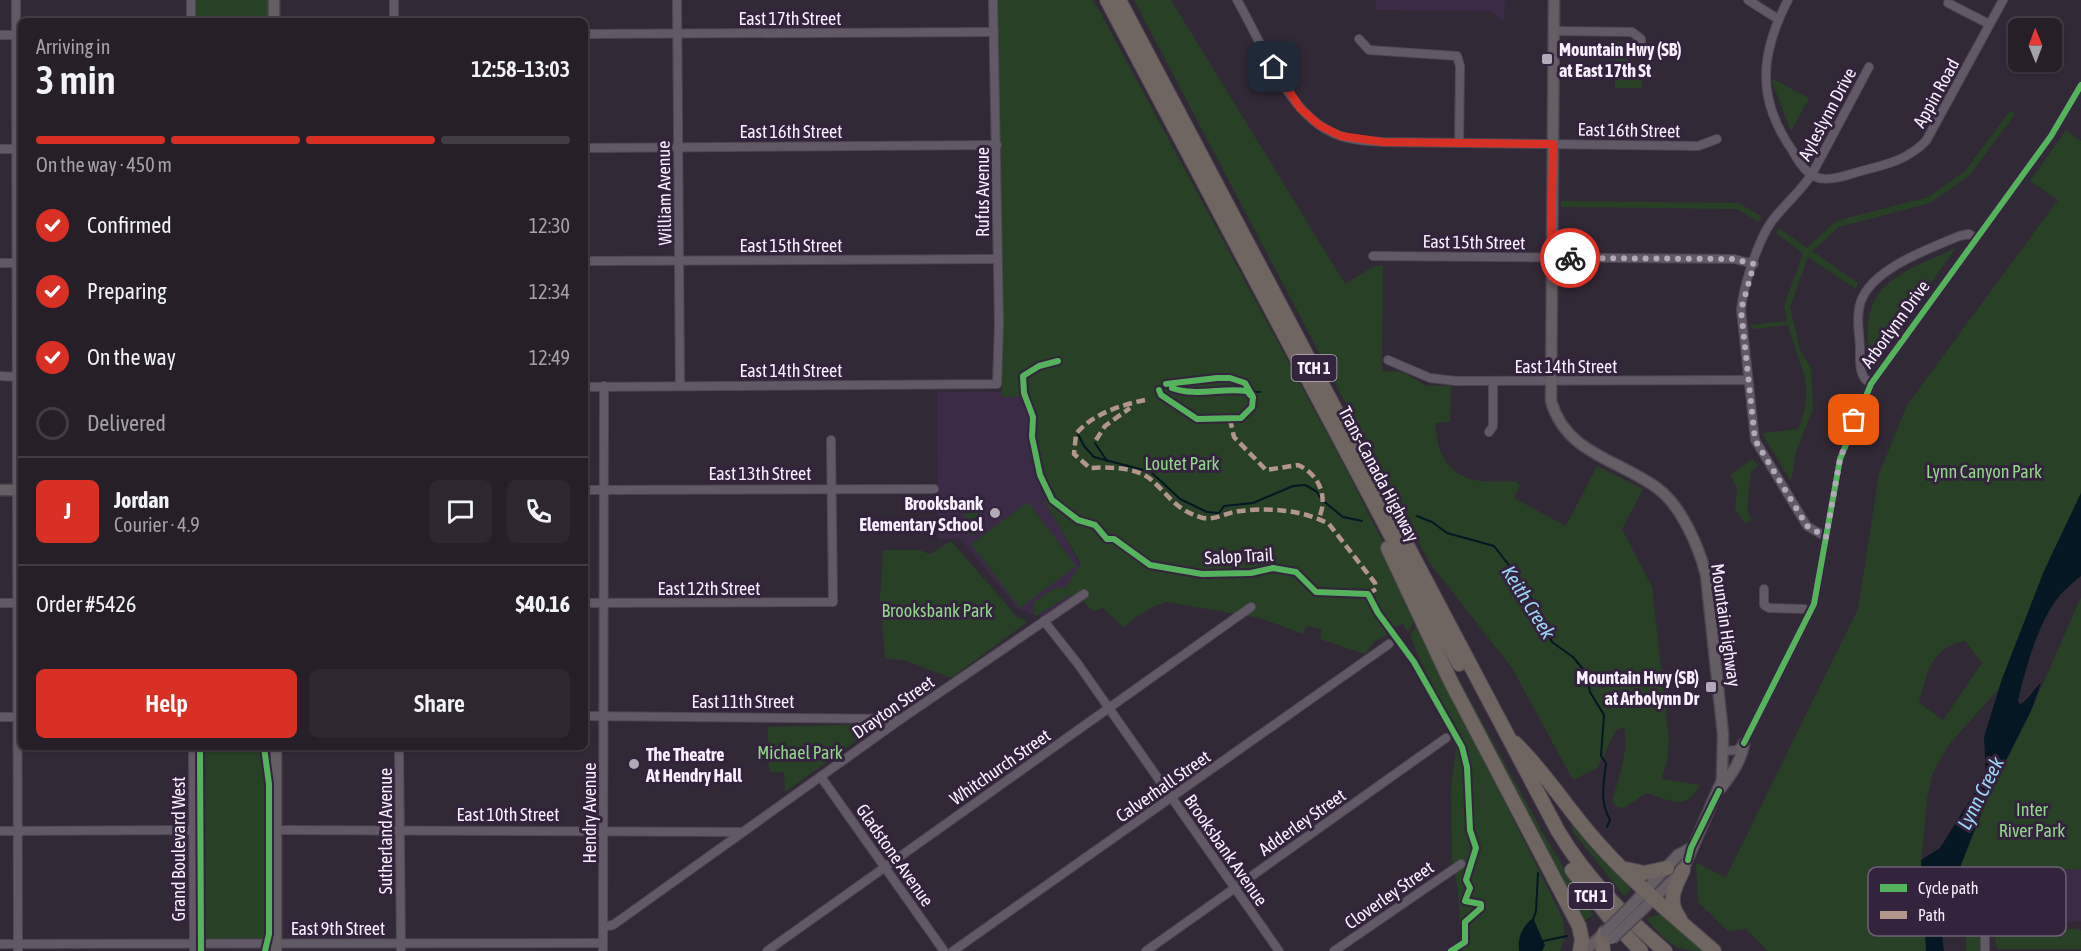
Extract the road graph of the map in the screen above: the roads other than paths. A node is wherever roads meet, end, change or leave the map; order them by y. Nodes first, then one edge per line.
1 (16, 0) edge
2 (191, 0) edge
3 (274, 0) edge
4 (394, 0) edge
5 (677, 0) edge
6 (993, 0) edge
7 (1107, 0) edge
8 (1119, 0) edge
9 (1237, 0) edge
10 (1554, 0) edge
11 (1748, 0) edge
12 (1788, 0) edge
13 (2003, 0) edge
14 (1948, 3) dead end
15 (191, 18) edge
16 (274, 18) edge
17 (394, 18) edge
18 (1778, 19) junction
19 (18, 23) edge
20 (1989, 24) junction
21 (1554, 31) junction
22 (994, 32) junction
23 (588, 34) edge
24 (677, 34) junction
25 (0, 35) edge
26 (18, 35) edge
27 (1359, 39) dead end
28 (1641, 53) dead end
29 (1869, 67) dead end
30 (2080, 90) edge
31 (1718, 139) dead end
32 (1459, 143) junction
33 (1553, 144) junction
34 (997, 145) junction
35 (678, 147) junction
36 (588, 148) edge
37 (0, 149) edge
38 (18, 149) edge
39 (1812, 174) junction
40 (1977, 238) junction
41 (1373, 256) dead end
42 (1551, 257) junction
43 (997, 259) junction
44 (680, 260) junction
45 (588, 261) edge
46 (0, 263) edge
47 (18, 263) edge
48 (1754, 264) junction
49 (18, 320) edge
50 (1388, 360) dead end
51 (0, 376) edge
52 (17, 376) junction
53 (1748, 380) junction
54 (1550, 381) junction
55 (1493, 382) junction
56 (997, 384) joint
57 (1871, 384) junction
58 (604, 386) junction
59 (680, 386) junction
60 (588, 387) edge
61 (1489, 432) dead end
62 (18, 433) edge
63 (831, 440) dead end
64 (1362, 479) junction
65 (833, 489) junction
66 (934, 489) dead end
67 (0, 490) edge
68 (18, 490) edge
69 (588, 490) edge
70 (604, 490) junction
71 (1826, 537) junction
72 (1764, 589) dead end
73 (1084, 594) dead end
74 (0, 603) edge
75 (18, 603) edge
76 (588, 603) edge
77 (604, 603) junction
78 (1251, 607) dead end
79 (1810, 612) junction
80 (1044, 621) junction
81 (1389, 644) dead end
82 (1108, 709) junction
83 (588, 716) edge
84 (604, 716) junction
85 (0, 717) edge
86 (18, 717) edge
87 (901, 718) junction
88 (1508, 736) junction
89 (1446, 738) dead end
90 (1744, 743) junction
91 (19, 750) edge
92 (193, 750) edge
93 (276, 750) edge
94 (399, 750) edge
95 (1724, 751) junction
96 (821, 777) junction
97 (1719, 790) junction
98 (1171, 799) junction
99 (399, 829) junction
100 (604, 829) junction
101 (193, 830) junction
102 (275, 830) junction
103 (0, 831) edge
104 (18, 831) junction
105 (740, 832) junction
106 (1691, 848) junction
107 (1461, 864) dead end
108 (1621, 866) junction
109 (885, 867) junction
110 (1668, 868) junction
111 (1683, 870) junction
112 (1234, 888) junction
113 (1649, 895) junction
114 (1683, 923) junction
115 (603, 927) junction
116 (1609, 935) junction
117 (1985, 936) edge
118 (0, 944) edge
119 (1659, 946) edge
120 (18, 947) edge
121 (194, 947) edge
122 (276, 947) edge
123 (401, 947) edge
124 (603, 947) edge
125 (1601, 950) edge
126 (767, 951) edge
127 (944, 951) edge
128 (953, 951) edge
129 (1146, 951) edge
130 (1279, 951) edge
131 (1334, 951) edge
132 (1580, 951) edge
133 (1585, 951) edge
134 (1641, 951) edge
135 (1669, 951) edge
136 (1714, 951) edge
137 (1985, 951) edge

1 - 19 street
2 - 15 street
3 - 16 main road
4 - 17 street
5 - 24 street, William Avenue
6 - 22 street, Rufus Avenue
7 - 64 highway, Trans-Canada Highway / TCH 1
8 - 88 highway, Trans-Canada Highway / TCH 1
9 - 32 street, East 16th Street
10 - 21 main road, Mountain Highway
11 - 18 street
12 - 18 street
13 - 20 street, Appin Road
14 - 20 street
18 - 39 street
20 - 39 street, Appin Road
21 - 28 street
21 - 33 main road, Mountain Highway
22 - 24 street, East 17th Street
22 - 34 street, Rufus Avenue
23 - 24 street, East 17th Street
24 - 35 street, William Avenue
25 - 26 street
27 - 32 street
29 - 39 street, Ayleslynn Drive
30 - 40 street, Arborlynn Drive
31 - 33 street, East 16th Street
32 - 33 street, East 16th Street
33 - 42 main road, Mountain Highway
34 - 35 street, East 16th Street
34 - 43 street, Rufus Avenue
35 - 36 street, East 16th Street
35 - 44 street, William Avenue
37 - 38 street
39 - 48 street
40 - 57 street, Arborlynn Drive
40 - 57 street
41 - 42 street, East 15th Street
42 - 48 street, East 15th Street
42 - 54 main road, Mountain Highway
43 - 44 street, East 15th Street
43 - 56 street, Rufus Avenue
44 - 45 street, East 15th Street
44 - 59 street, William Avenue
46 - 47 street
48 - 53 street
49 - 52 street
50 - 55 street, East 14th Street
51 - 52 street
52 - 62 street
53 - 54 street, East 14th Street
53 - 71 street
54 - 55 street, East 14th Street
54 - 95 main road, Mountain Highway
55 - 61 street
56 - 59 street, East 14th Street
57 - 71 street, Arborlynn Drive
58 - 59 street, East 14th Street
58 - 60 street, East 14th Street
58 - 70 street, Hendry Avenue
63 - 65 street
64 - 132 highway
64 - 134 highway, Trans-Canada Highway / TCH 1
65 - 66 street, East 13th Street
65 - 70 street, East 13th Street
65 - 77 street, East 12th Street
67 - 68 main road
69 - 70 street, East 13th Street
70 - 77 street, Hendry Avenue
71 - 79 street, Arborlynn Drive
72 - 79 street
73 - 80 street, Drayton Street
74 - 75 street
76 - 77 street, East 12th Street
77 - 84 street, Hendry Avenue
78 - 82 street, Whitchurch Street
79 - 90 street, Arborlynn Drive
80 - 82 street, Brooksbank Avenue
80 - 87 street, Drayton Street
81 - 98 street, Calverhall Street
82 - 98 street, Brooksbank Avenue
82 - 109 street, Whitchurch Street
83 - 84 street, East 11th Street
84 - 87 street, East 11th Street
84 - 100 street, Hendry Avenue
85 - 86 street
87 - 96 street, Drayton Street
88 - 108 highway
88 - 119 highway, Trans-Canada Highway / TCH 1
89 - 112 street, Adderley Street
90 - 95 street
90 - 97 main road
91 - 104 street
92 - 101 street, Grand Boulevard West
93 - 102 main road
94 - 99 street, Sutherland Avenue
95 - 97 main road, Mountain Highway
96 - 105 street, Drayton Street
96 - 109 street, Gladstone Avenue
97 - 106 main road, Mountain Highway
98 - 112 street, Brooksbank Avenue
98 - 128 street, Calverhall Street
99 - 100 street, East 10th Street
99 - 102 street, East 10th Street
99 - 123 street, Sutherland Avenue
100 - 105 street, East 10th Street
100 - 115 street, Hendry Avenue
101 - 104 street
101 - 121 street, Grand Boulevard West
102 - 122 main road
103 - 104 street
104 - 120 street
105 - 115 street, Drayton Street
106 - 110 main road, Mountain Highway
106 - 111 main road, Mountain Highway
107 - 131 street, Cloverley Street
108 - 110 highway
108 - 113 highway
109 - 126 street, Whitchurch Street
109 - 127 street, Gladstone Avenue
110 - 113 main road, Mountain Highway
111 - 113 main road, Mountain Highway
111 - 114 highway
112 - 129 street, Adderley Street
112 - 130 street, Brooksbank Avenue
113 - 114 highway
113 - 116 main road, Mountain Highway, bridge
114 - 136 highway
115 - 124 street, Hendry Avenue
116 - 125 highway
116 - 133 main road, Mountain Highway
117 - 137 street
118 - 120 street, East 9th Street
119 - 135 highway, Trans-Canada Highway
120 - 121 street, East 9th Street
121 - 122 street, East 9th Street
122 - 123 street, East 9th Street
123 - 124 street, East 9th Street

